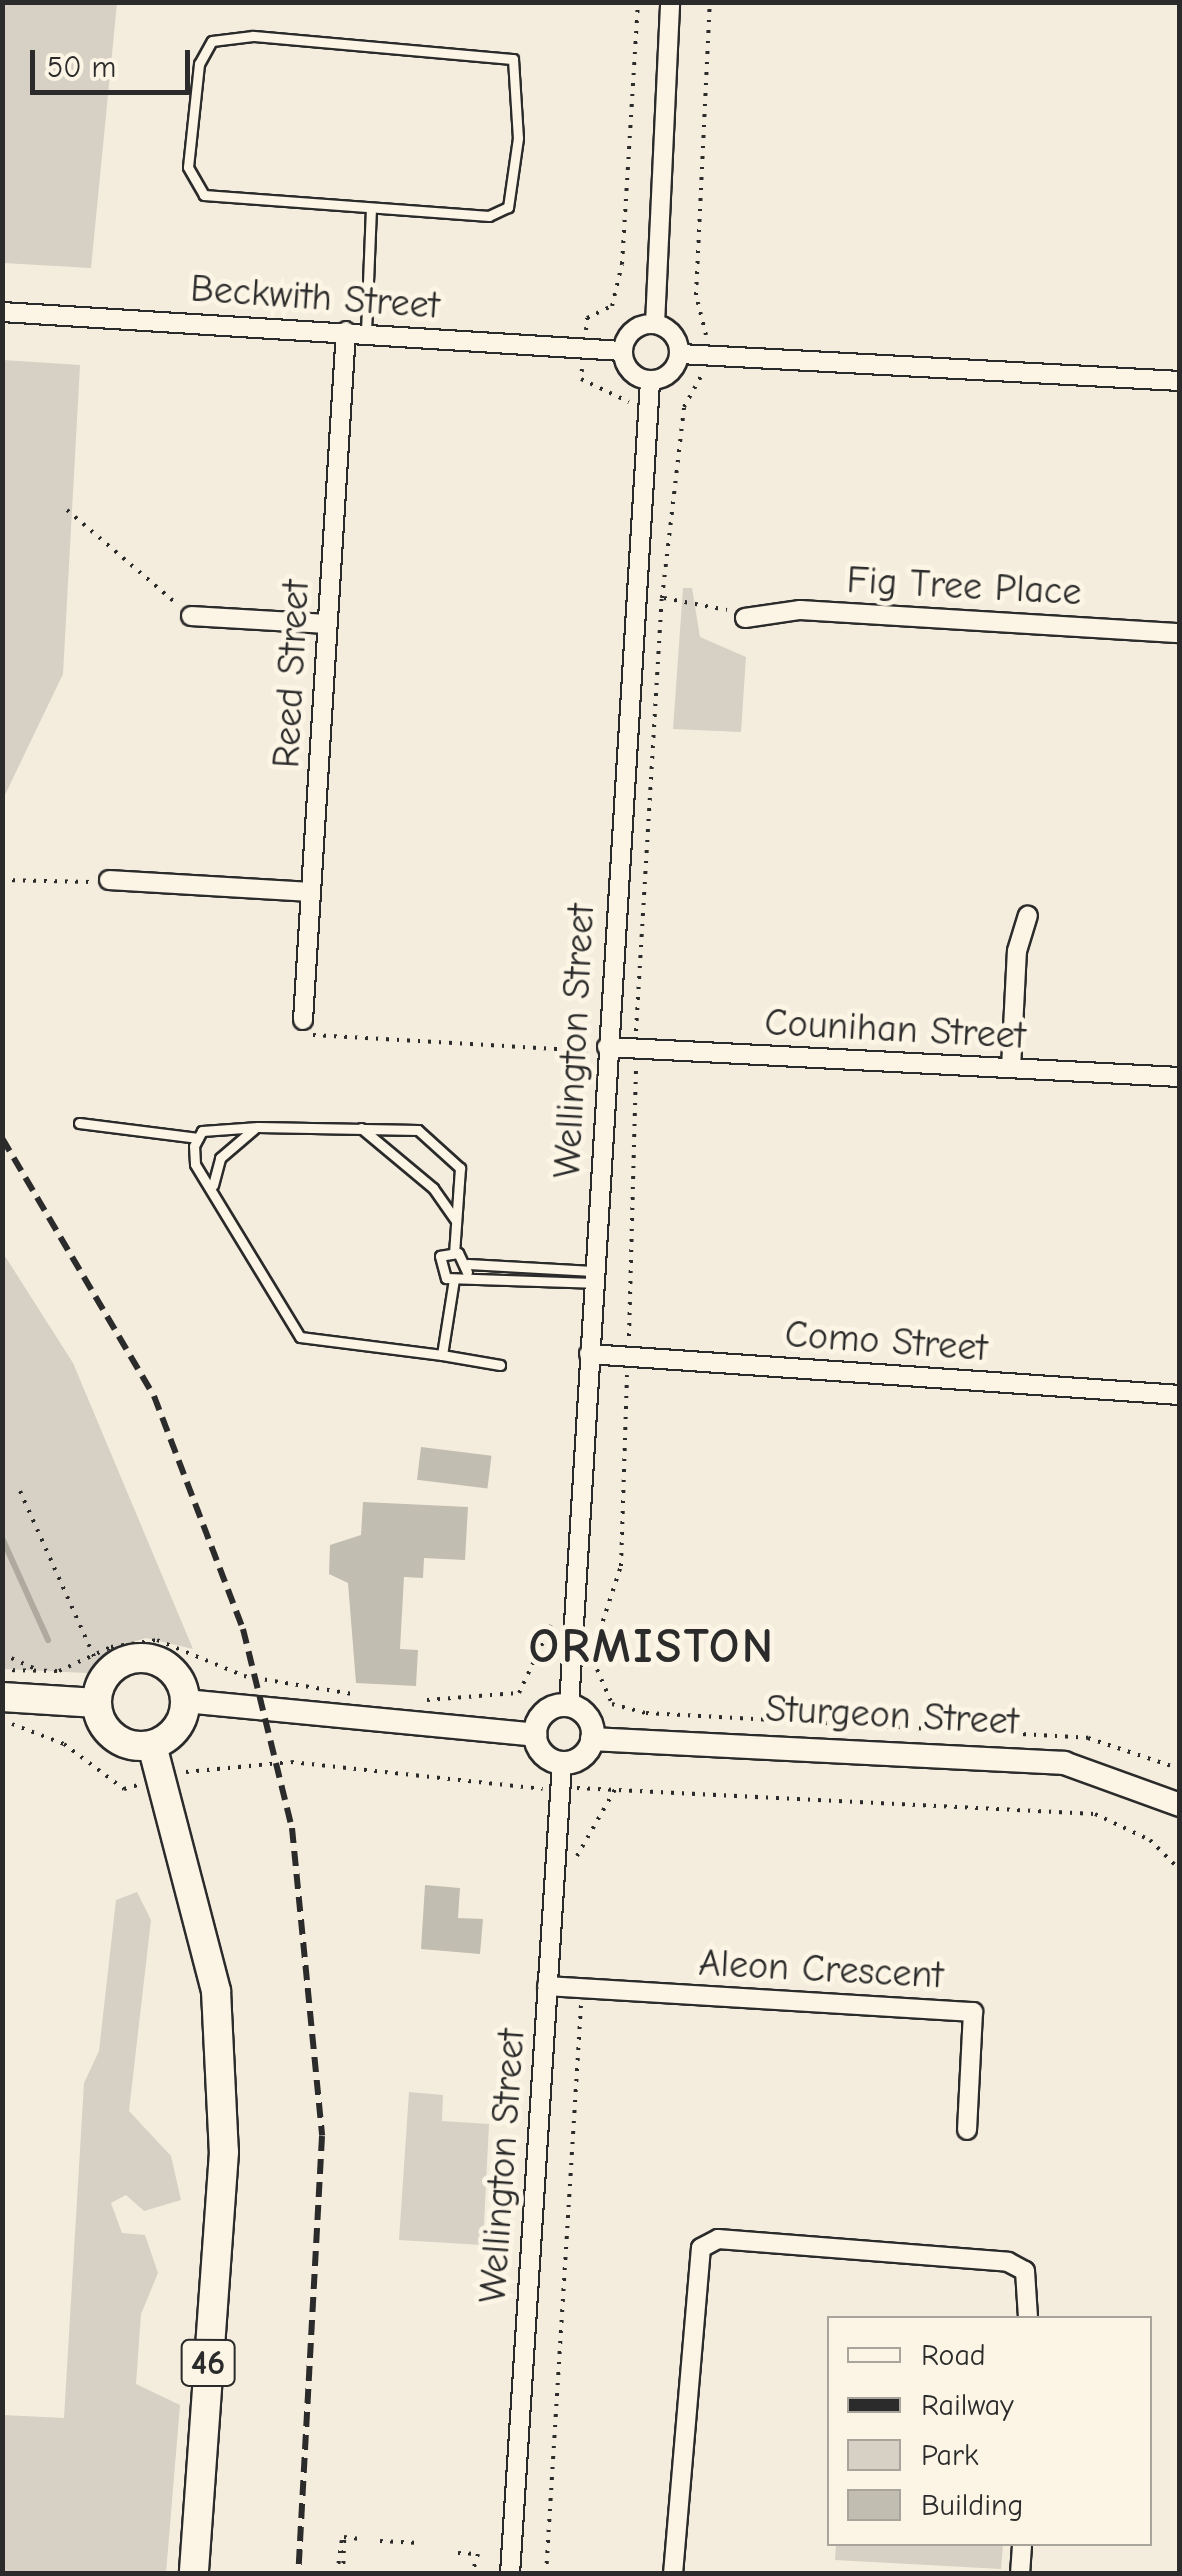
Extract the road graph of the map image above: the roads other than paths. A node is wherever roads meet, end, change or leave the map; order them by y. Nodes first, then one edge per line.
1 (670, 2) edge
2 (371, 208) junction
3 (2, 312) edge
4 (654, 324) junction
5 (346, 331) junction
6 (366, 332) junction
7 (622, 351) junction
8 (680, 354) junction
9 (650, 381) junction
10 (1180, 381) edge
11 (191, 616) road end
12 (745, 618) road end
13 (328, 624) junction
14 (1180, 633) edge
15 (109, 880) road end
16 (311, 892) junction
17 (1028, 916) dead end
18 (303, 1020) road end
19 (607, 1047) junction
20 (1011, 1068) junction
21 (1180, 1077) edge
22 (79, 1123) dead end
23 (359, 1126) junction
24 (258, 1127) junction
25 (198, 1138) junction
26 (213, 1185) junction
27 (456, 1220) junction
28 (454, 1253) junction
29 (467, 1268) junction
30 (593, 1277) junction
31 (454, 1279) junction
32 (588, 1354) junction
33 (442, 1355) junction
34 (500, 1365) dead end
35 (1180, 1394) edge
36 (2, 1697) edge
37 (185, 1701) junction
38 (97, 1703) junction
39 (569, 1706) junction
40 (535, 1735) junction
41 (592, 1739) junction
42 (152, 1745) junction
43 (562, 1763) junction
44 (1180, 1806) edge
45 (547, 1986) junction
46 (967, 2130) dead end
47 (1028, 2316) edge
48 (1022, 2546) edge
49 (194, 2574) edge
50 (510, 2574) edge
51 (673, 2574) edge
52 (1020, 2574) edge

1 - 4 street
2 - 2 lane
2 - 6 lane
3 - 5 street, Beckwith Street
4 - 7 street
4 - 8 street
5 - 6 street, Beckwith Street
5 - 13 street, Reed Street
6 - 7 street, Beckwith Street
7 - 9 street
8 - 9 street
8 - 10 street
9 - 19 street, Wellington Street
11 - 13 street
12 - 14 street, Fig Tree Place
13 - 16 street, Reed Street
15 - 16 street
16 - 18 street, Reed Street
17 - 20 street
19 - 20 street, Counihan Street
19 - 30 street, Wellington Street
20 - 21 street, Counihan Street
22 - 25 lane
23 - 24 lane
23 - 27 lane
23 - 27 lane
24 - 25 lane
24 - 26 lane
25 - 26 lane
26 - 33 lane
27 - 28 lane
28 - 29 lane
28 - 31 lane
29 - 30 lane
29 - 31 lane
30 - 32 street, Wellington Street
31 - 33 lane
32 - 35 street, Como Street
32 - 39 street, Wellington Street
33 - 34 lane
36 - 38 main road
37 - 38 main road
37 - 40 street
37 - 42 main road
38 - 42 main road
39 - 40 street
39 - 41 street
40 - 43 street
41 - 43 street
41 - 44 street, Sturgeon Street
42 - 49 main road, 46
43 - 45 street, Wellington Street
45 - 46 street, Aleon Crescent
45 - 50 street, Wellington Street
47 - 51 street
48 - 52 street

